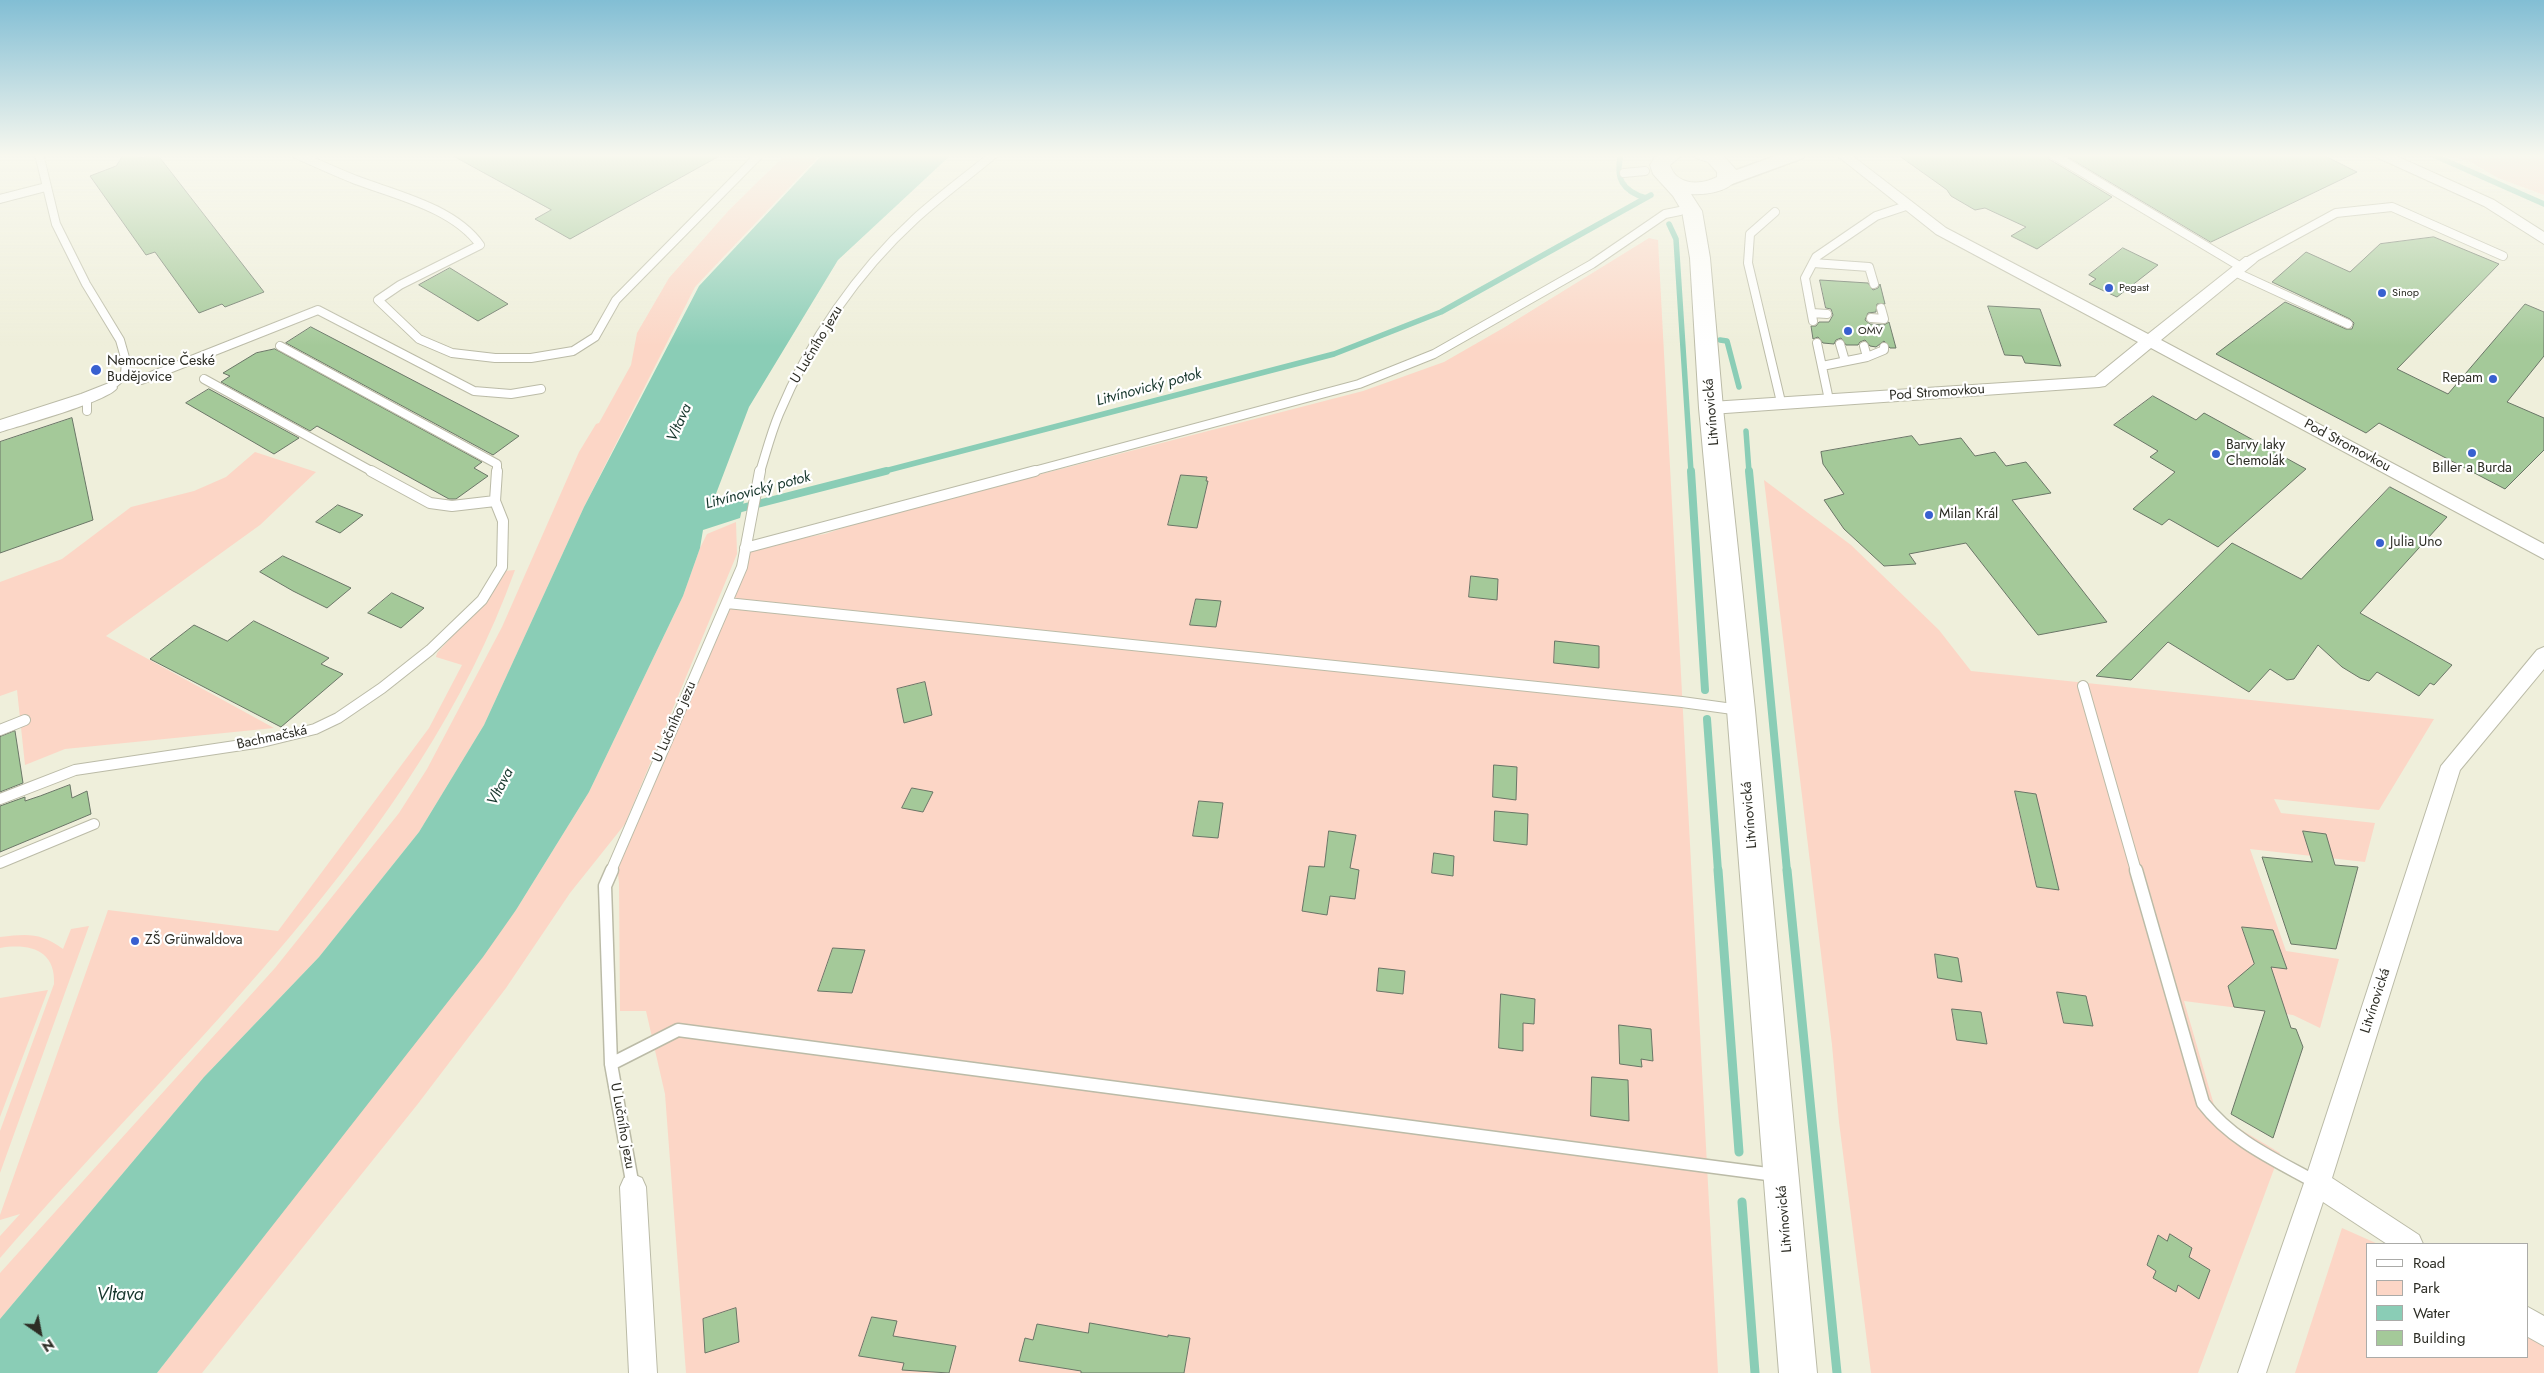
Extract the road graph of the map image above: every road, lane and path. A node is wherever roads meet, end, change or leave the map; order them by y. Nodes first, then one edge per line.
1 (54, 218) edge
2 (447, 218) edge
3 (698, 218) edge
4 (916, 218) edge
5 (1660, 218) edge
6 (1683, 218) edge
7 (1693, 218) edge
8 (1705, 218) edge
9 (1768, 218) edge
10 (1873, 218) edge
11 (1926, 218) edge
12 (2161, 218) edge
13 (2327, 218) edge
14 (2417, 218) edge
15 (2514, 218) edge
16 (2544, 240) edge
17 (2503, 256) dead end
18 (1700, 258) junction
19 (1813, 263) junction
20 (2242, 266) junction
21 (1874, 284) dead end
22 (1881, 308) dead end
23 (1827, 314) dead end
24 (1875, 320) dead end
25 (2348, 324) dead end
26 (1818, 342) dead end
27 (2150, 342) junction
28 (1840, 344) dead end
29 (280, 346) dead end
30 (1864, 346) dead end
31 (1884, 347) dead end
32 (1866, 357) junction
33 (1845, 362) junction
34 (1822, 366) junction
35 (125, 374) junction
36 (204, 379) dead end
37 (109, 388) joint
38 (541, 389) dead end
39 (1829, 400) junction
40 (1781, 402) junction
41 (1711, 408) junction
42 (0, 426) edge
43 (495, 501) junction
44 (744, 548) junction
45 (2544, 552) edge
46 (727, 602) junction
47 (2544, 655) edge
48 (2084, 686) dead end
49 (1741, 710) junction
50 (25, 720) dead end
51 (0, 730) edge
52 (0, 799) edge
53 (94, 824) dead end
54 (0, 863) edge
55 (611, 1064) junction
56 (1781, 1176) junction
57 (2317, 1183) junction
58 (633, 1187) joint
59 (2408, 1243) edge
60 (2529, 1322) edge
61 (2544, 1332) edge
62 (643, 1373) edge
63 (1798, 1373) edge
64 (2252, 1373) edge

1 - 35 lane
2 - 3 lane
4 - 44 lane, U Lučního jezu
5 - 44 lane
6 - 18 main road
7 - 18 main road, Litvínovická
8 - 18 main road, Litvínovická
9 - 40 lane
10 - 19 lane
11 - 27 street, Pod Stromovkou
12 - 20 lane
13 - 20 lane
14 - 17 lane
15 - 16 street
18 - 41 main road, Litvínovická
19 - 21 lane
19 - 23 lane
20 - 25 lane
20 - 27 street, Pod Stromovkou
22 - 24 lane
26 - 34 lane
27 - 39 street, Pod Stromovkou
27 - 45 street, Pod Stromovkou
28 - 33 lane
29 - 43 lane
30 - 32 lane
31 - 32 lane
32 - 33 lane
33 - 34 lane
34 - 39 lane
35 - 37 lane
35 - 38 lane
36 - 43 lane
37 - 42 street
39 - 40 street, Pod Stromovkou
40 - 41 street, Pod Stromovkou
41 - 49 main road, Litvínovická
43 - 52 lane, Bachmačská
44 - 46 lane, U Lučního jezu
46 - 49 lane
46 - 55 lane, U Lučního jezu
47 - 57 street, Litvínovická
48 - 57 lane
49 - 56 main road, Litvínovická
50 - 51 lane
53 - 54 lane
55 - 56 lane
55 - 58 lane, U Lučního jezu
56 - 63 main road, Litvínovická
57 - 59 street
57 - 64 street, Litvínovická
58 - 62 street, U Lučního jezu
60 - 61 street

